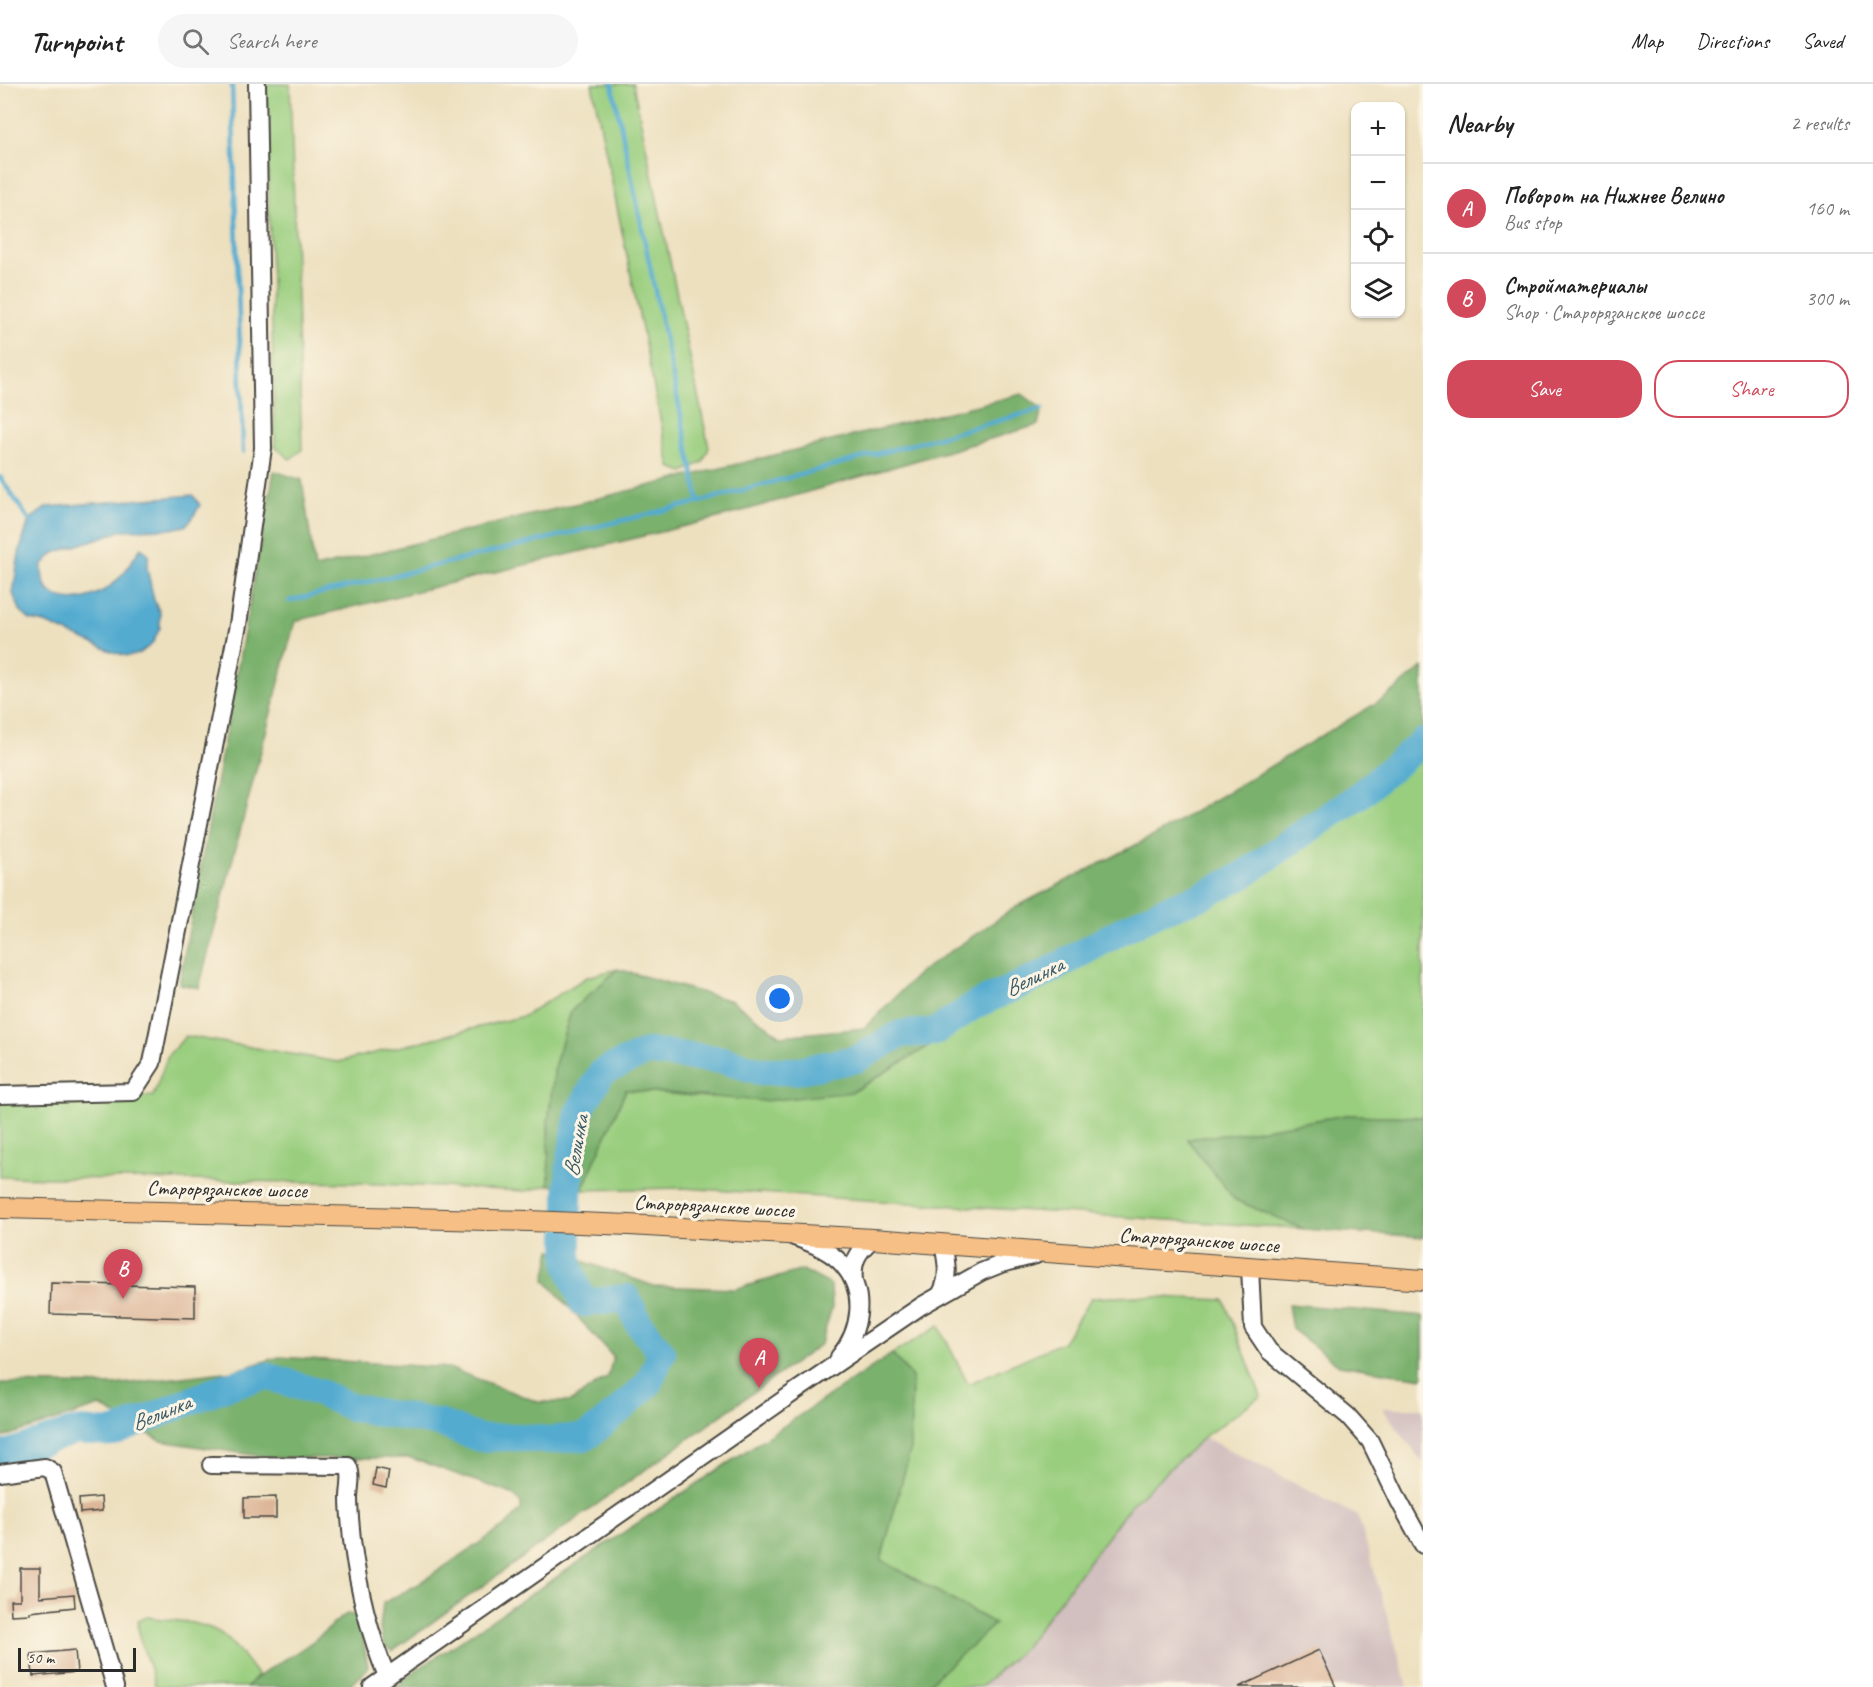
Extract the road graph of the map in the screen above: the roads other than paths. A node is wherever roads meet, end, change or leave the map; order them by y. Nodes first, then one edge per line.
1 (257, 84) edge
2 (0, 1095) edge
3 (0, 1208) edge
4 (785, 1234) junction
5 (873, 1239) junction
6 (943, 1244) junction
7 (1046, 1252) junction
8 (1250, 1268) junction
9 (1423, 1280) edge
10 (855, 1285) junction
11 (940, 1295) junction
12 (829, 1369) junction
13 (212, 1465) dead end
14 (0, 1473) edge
15 (1423, 1545) edge
16 (387, 1676) junction
17 (115, 1687) edge
18 (372, 1687) edge

1 - 2 street
3 - 4 main road, Старорязанское шоссе
4 - 5 main road, Старорязанское шоссе
4 - 10 street
5 - 6 main road, Старорязанское шоссе
5 - 10 street
6 - 7 main road, Старорязанское шоссе
6 - 11 street
7 - 8 main road, Старорязанское шоссе
7 - 11 street
8 - 9 main road, Старорязанское шоссе
8 - 15 street
10 - 12 street
11 - 12 street
12 - 16 street
13 - 16 street
14 - 17 street
16 - 18 street

